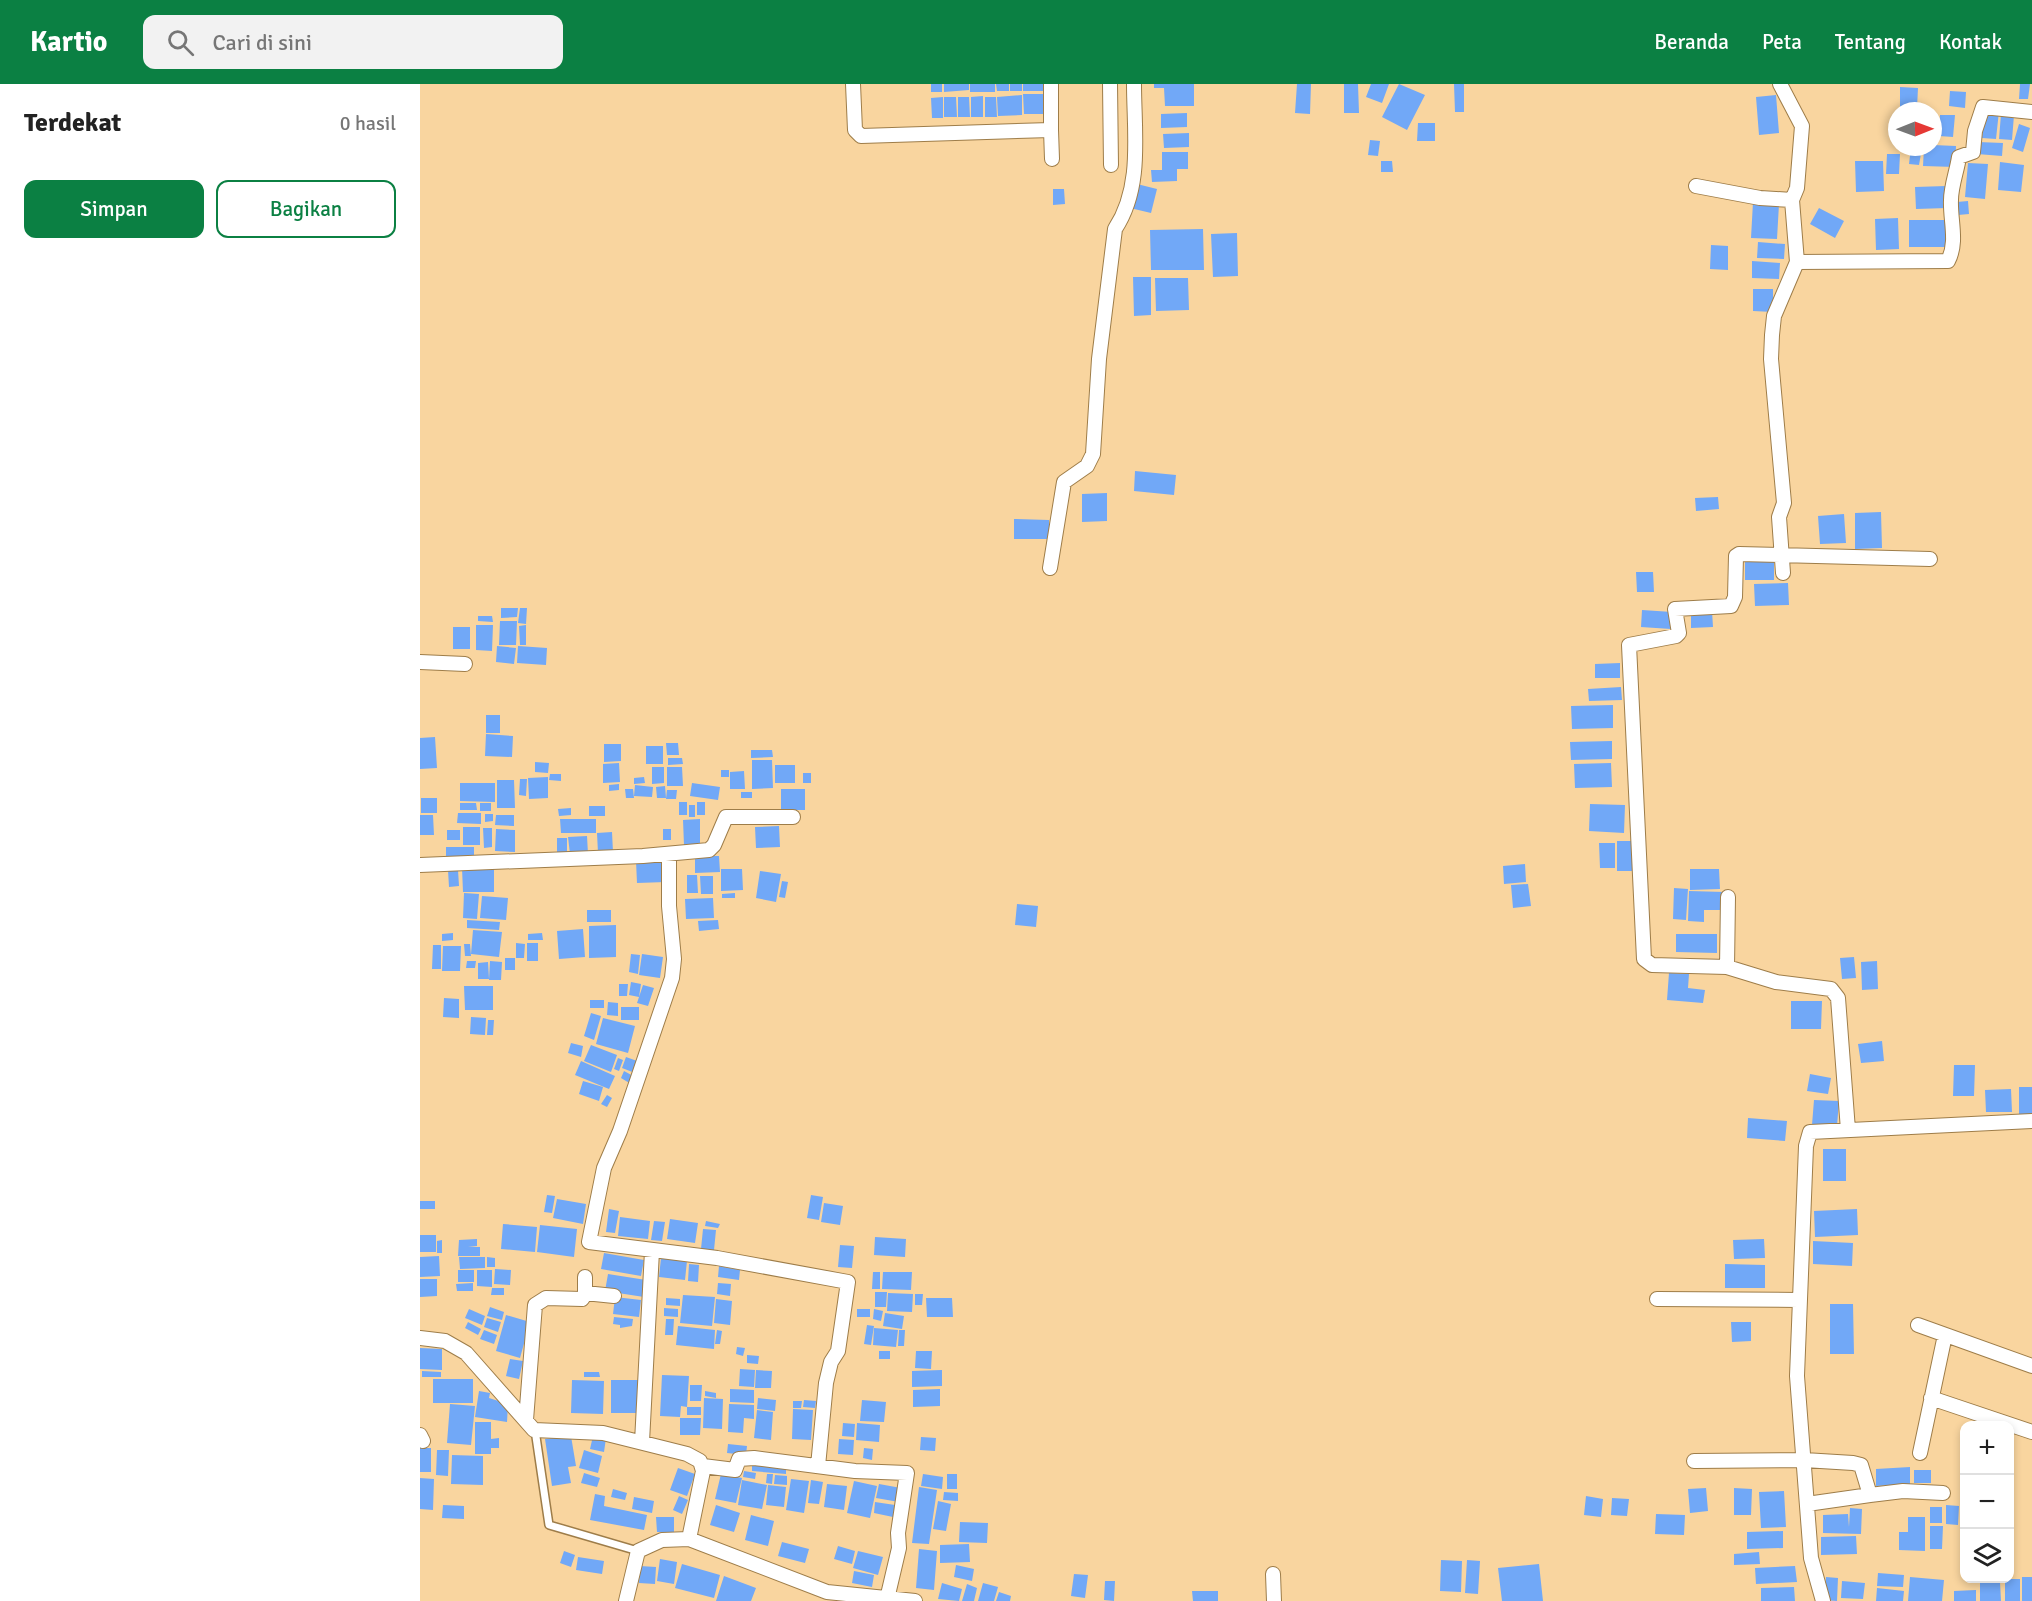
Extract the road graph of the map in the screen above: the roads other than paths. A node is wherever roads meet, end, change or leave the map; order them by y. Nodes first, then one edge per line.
1 (853, 84) edge
2 (1051, 84) edge
3 (1110, 84) edge
4 (1134, 84) edge
5 (1780, 84) edge
6 (2032, 112) edge
7 (1051, 130) junction
8 (1052, 159) dead end
9 (1111, 165) dead end
10 (1696, 186) dead end
11 (1792, 200) junction
12 (1797, 262) junction
13 (1780, 556) junction
14 (1930, 559) dead end
15 (1050, 568) dead end
16 (1783, 573) dead end
17 (420, 662) edge
18 (465, 664) dead end
19 (794, 817) dead end
20 (669, 854) junction
21 (420, 865) edge
22 (1728, 897) dead end
23 (1727, 967) junction
24 (2032, 1121) edge
25 (1848, 1130) junction
26 (652, 1251) junction
27 (585, 1277) dead end
28 (586, 1293) junction
29 (614, 1296) dead end
30 (1657, 1299) dead end
31 (1799, 1300) junction
32 (1918, 1325) dead end
33 (1946, 1335) junction
34 (420, 1338) edge
35 (2032, 1366) edge
36 (1931, 1398) junction
37 (1997, 1421) edge
38 (530, 1425) junction
39 (2014, 1427) edge
40 (2032, 1432) edge
41 (642, 1442) junction
42 (1920, 1453) dead end
43 (1804, 1460) junction
44 (1694, 1461) dead end
45 (702, 1466) junction
46 (818, 1466) junction
47 (1943, 1493) dead end
48 (1870, 1495) junction
49 (1807, 1504) junction
50 (689, 1539) junction
51 (638, 1551) junction
52 (1273, 1574) dead end
53 (887, 1599) junction
54 (626, 1601) edge
55 (915, 1601) edge
56 (1274, 1601) edge
57 (1823, 1601) edge

1 - 7 street
2 - 7 street
3 - 9 street
4 - 15 street
5 - 11 street
6 - 12 street
7 - 8 street
10 - 11 street
11 - 12 street
12 - 13 street
13 - 14 street
13 - 16 street
13 - 23 street
17 - 18 street
19 - 20 street
20 - 21 street
20 - 26 street
22 - 23 street
23 - 25 street
24 - 25 street
25 - 31 street
26 - 41 street
26 - 46 street
27 - 28 street
28 - 29 street
28 - 38 street
30 - 31 street
31 - 43 street
32 - 33 street
33 - 35 street
33 - 36 street
34 - 38 street
36 - 37 street
36 - 42 street
38 - 41 street
38 - 51 lane
39 - 40 street
41 - 45 street
43 - 44 street
43 - 48 street
43 - 49 street
45 - 46 street
45 - 50 street
46 - 53 street
47 - 48 street
48 - 49 street
49 - 57 street
50 - 51 street
50 - 53 street
51 - 54 street
52 - 56 street
53 - 55 street

